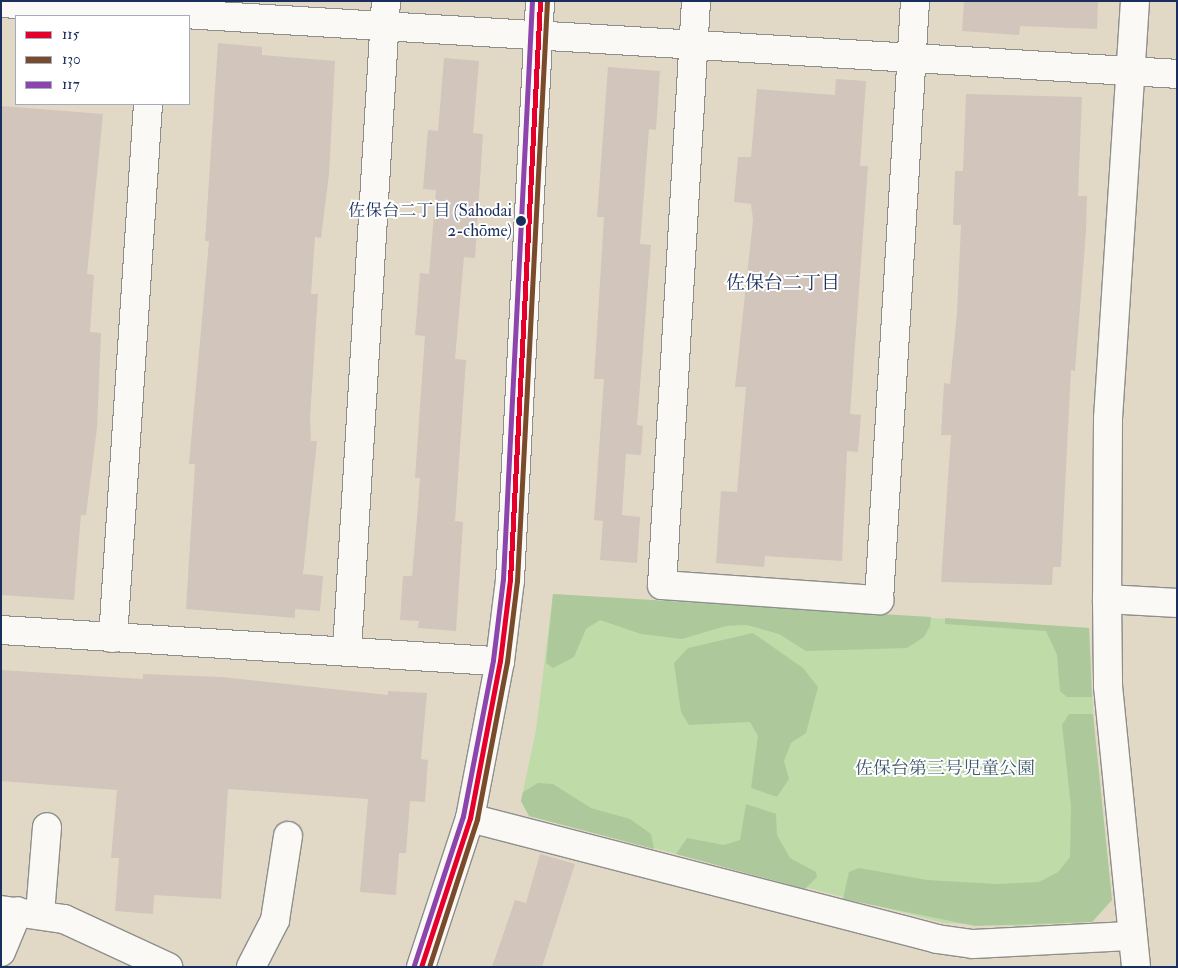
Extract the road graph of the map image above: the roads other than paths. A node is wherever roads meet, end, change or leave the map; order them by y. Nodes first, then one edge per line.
1 (540, 1) edge
2 (696, 1) edge
3 (915, 1) edge
4 (1135, 1) edge
5 (1, 3) edge
6 (154, 10) edge
7 (385, 13) edge
8 (538, 35) junction
9 (693, 44) junction
10 (912, 58) junction
11 (1131, 71) junction
12 (1177, 74) edge
13 (148, 105) edge
14 (1107, 599) junction
15 (1177, 603) edge
16 (1, 630) edge
17 (113, 638) junction
18 (348, 651) junction
19 (500, 661) junction
20 (470, 818) junction
21 (47, 827) dead end
22 (288, 836) dead end
23 (20, 911) edge
24 (1130, 936) junction
25 (1, 952) edge
26 (972, 956) edge
27 (168, 967) edge
28 (252, 967) edge
29 (421, 967) edge
30 (1136, 967) edge

1 - 8 street
2 - 9 street
3 - 10 street
4 - 11 street
5 - 6 street
6 - 7 street
7 - 8 street
7 - 18 street
8 - 9 street
8 - 19 street
9 - 10 street
9 - 10 street
10 - 11 street
11 - 12 street
11 - 14 street
13 - 17 street
14 - 15 street
14 - 24 street
16 - 17 street
17 - 18 street
18 - 19 street
19 - 20 street
20 - 26 street
20 - 29 street
21 - 23 street
22 - 28 street
23 - 25 street
23 - 27 street
24 - 26 street
24 - 30 street

